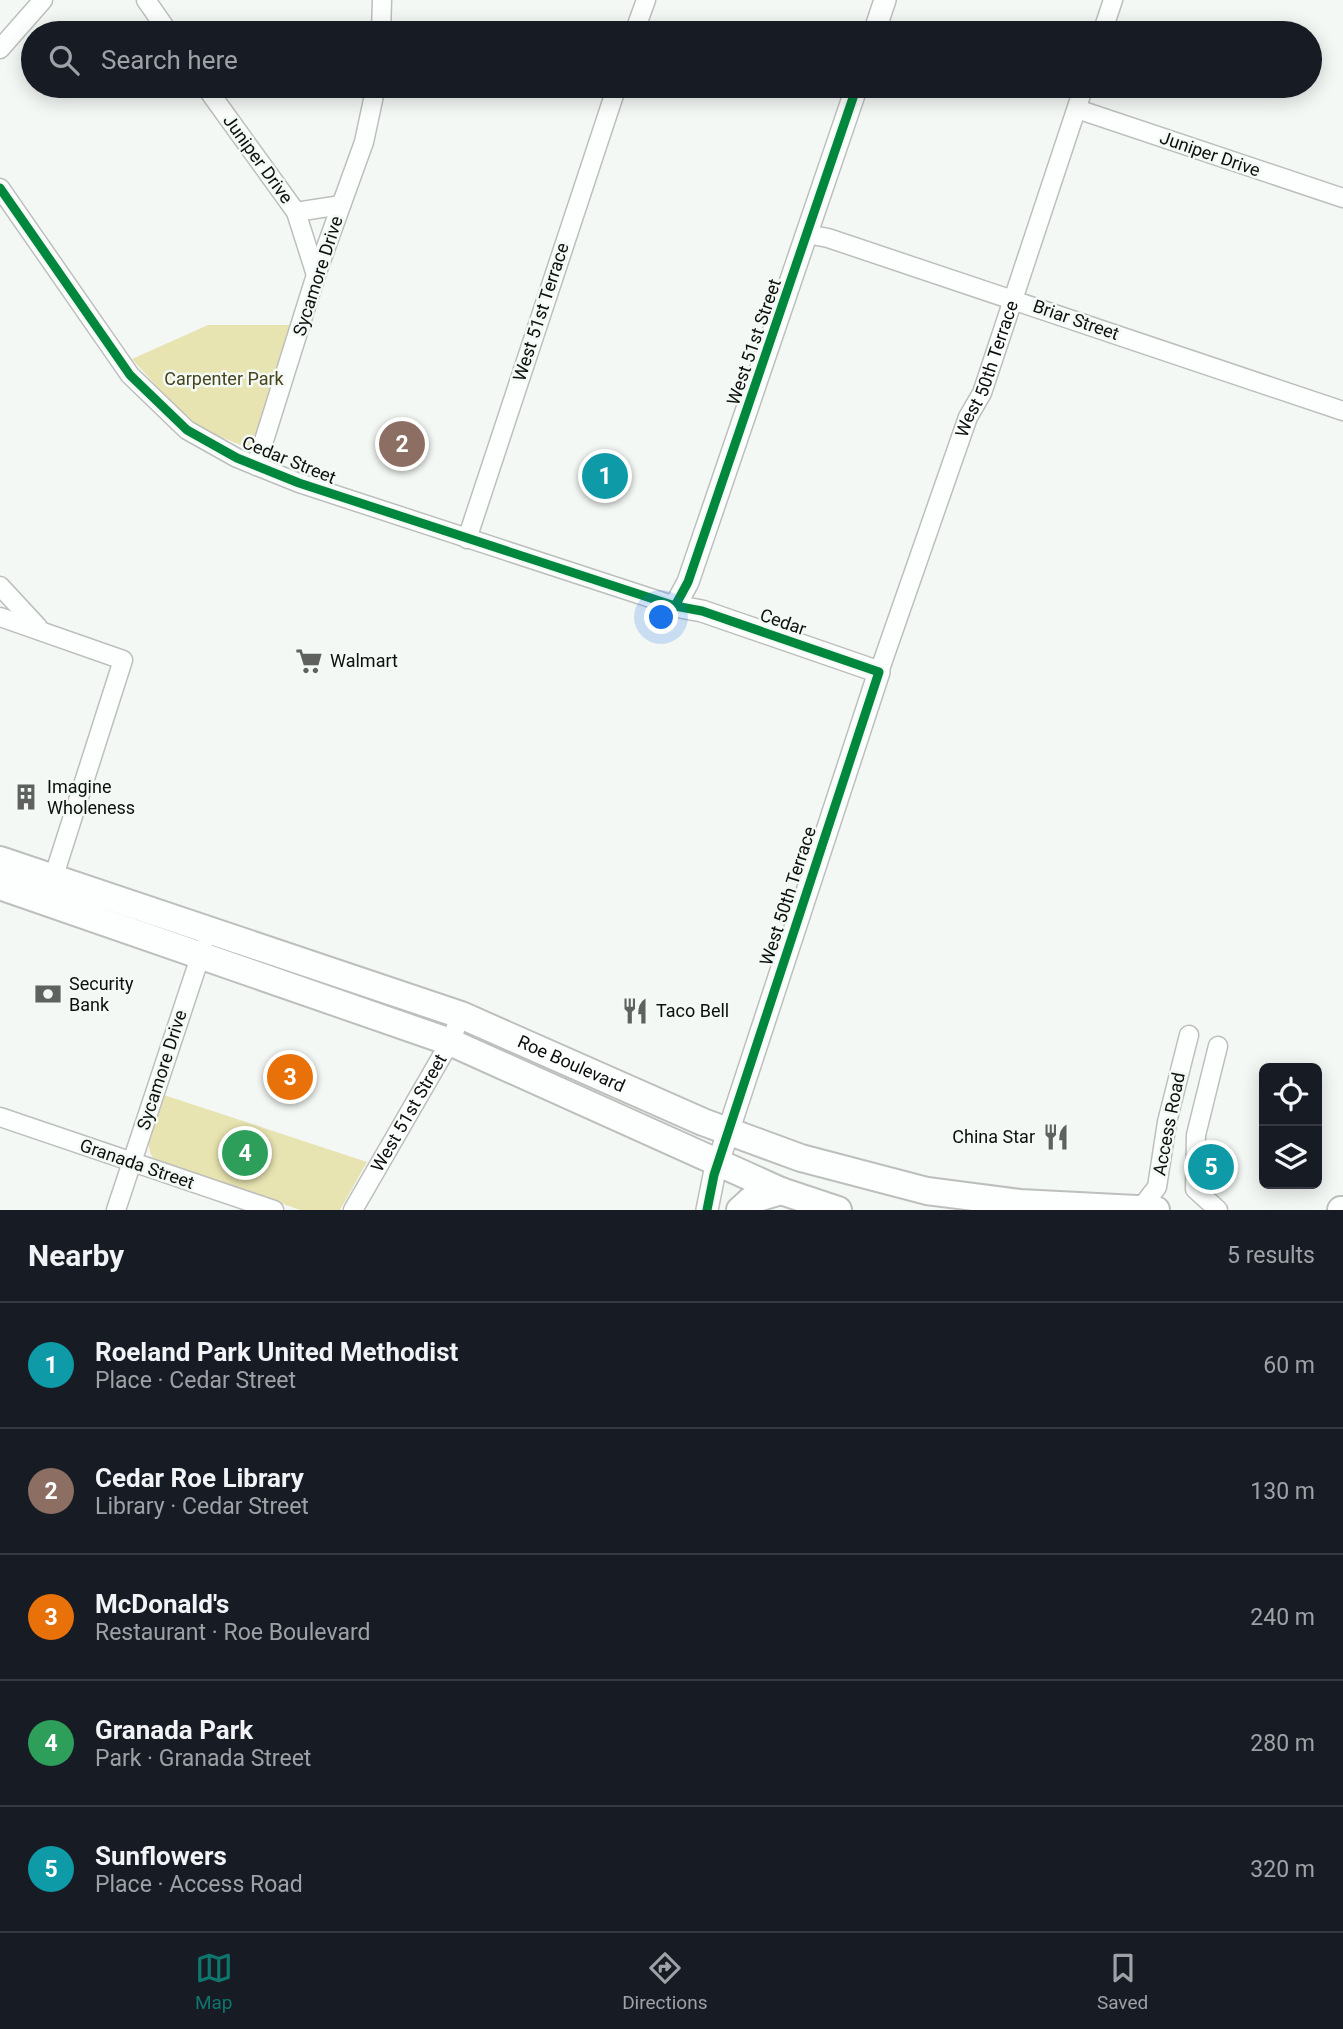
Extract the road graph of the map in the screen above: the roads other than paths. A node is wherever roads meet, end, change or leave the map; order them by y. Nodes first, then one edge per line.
1 (43, 0) edge
2 (146, 0) edge
3 (382, 0) edge
4 (646, 0) edge
5 (885, 0) edge
6 (1113, 0) edge
7 (25, 21) edge
8 (161, 21) edge
9 (382, 21) edge
10 (639, 21) edge
11 (878, 21) edge
12 (1106, 21) edge
13 (21, 26) edge
14 (0, 50) edge
15 (214, 98) edge
16 (373, 98) edge
17 (613, 98) edge
18 (853, 98) edge
19 (1080, 98) edge
20 (1077, 109) junction
21 (0, 188) edge
22 (1343, 198) edge
23 (341, 205) junction
24 (296, 212) junction
25 (807, 234) junction
26 (317, 275) junction
27 (1012, 299) junction
28 (1343, 411) edge
29 (256, 466) junction
30 (467, 539) junction
31 (0, 586) edge
32 (675, 606) junction
33 (0, 617) edge
34 (40, 630) junction
35 (879, 672) junction
36 (0, 860) edge
37 (0, 886) edge
38 (50, 890) junction
39 (205, 943) junction
40 (461, 1015) junction
41 (1189, 1035) dead end
42 (450, 1042) junction
43 (1218, 1046) dead end
44 (0, 1117) edge
45 (729, 1130) junction
46 (718, 1161) junction
47 (132, 1162) junction
48 (781, 1191) junction
49 (116, 1210) edge
50 (274, 1210) edge
51 (353, 1210) edge
52 (707, 1210) edge
53 (740, 1210) edge
54 (838, 1210) edge
55 (1148, 1210) edge
56 (1217, 1210) edge

1 - 7 street
2 - 8 street
3 - 9 street
4 - 10 street
5 - 11 street
6 - 12 street
13 - 14 street
15 - 24 street, Juniper Drive
16 - 23 street, Sycamore Drive
17 - 30 street, West 51st Terrace
18 - 25 street, West 51st Street
19 - 20 street, West 50th Terrace
20 - 22 street, Juniper Drive
20 - 27 street, West 50th Terrace
21 - 29 street, Cedar Street
23 - 24 street
23 - 26 street, Sycamore Drive
24 - 26 street, Juniper Drive
25 - 27 street, Briar Street
25 - 32 street, West 51st Street
26 - 29 street, Sycamore Drive
27 - 28 street, Briar Street
27 - 35 street, West 50th Terrace
29 - 30 street, Cedar Street
30 - 32 street, Cedar Street
31 - 34 street
32 - 35 street, Cedar
33 - 34 street
34 - 38 street
35 - 45 street, West 50th Terrace
36 - 38 main road, Roe Boulevard
37 - 38 main road, Roe Boulevard
38 - 39 main road, Roe Boulevard
39 - 40 main road, Roe Boulevard
39 - 42 main road, Roe Boulevard
39 - 47 street, Sycamore Drive
40 - 42 street, West 51st Street
40 - 45 main road, Roe Boulevard
41 - 55 street, Access Road
42 - 46 main road, Roe Boulevard
42 - 51 street, West 51st Street
43 - 56 street, Access Road
44 - 47 street, Granada Street
45 - 46 street, West 50th Terrace
45 - 55 main road, Roe Boulevard
46 - 48 main road, Roe Boulevard
46 - 52 street, West 50th Terrace
47 - 49 street, Sycamore Drive
47 - 50 street, Granada Street
48 - 53 main road
48 - 54 main road, Roe Boulevard

